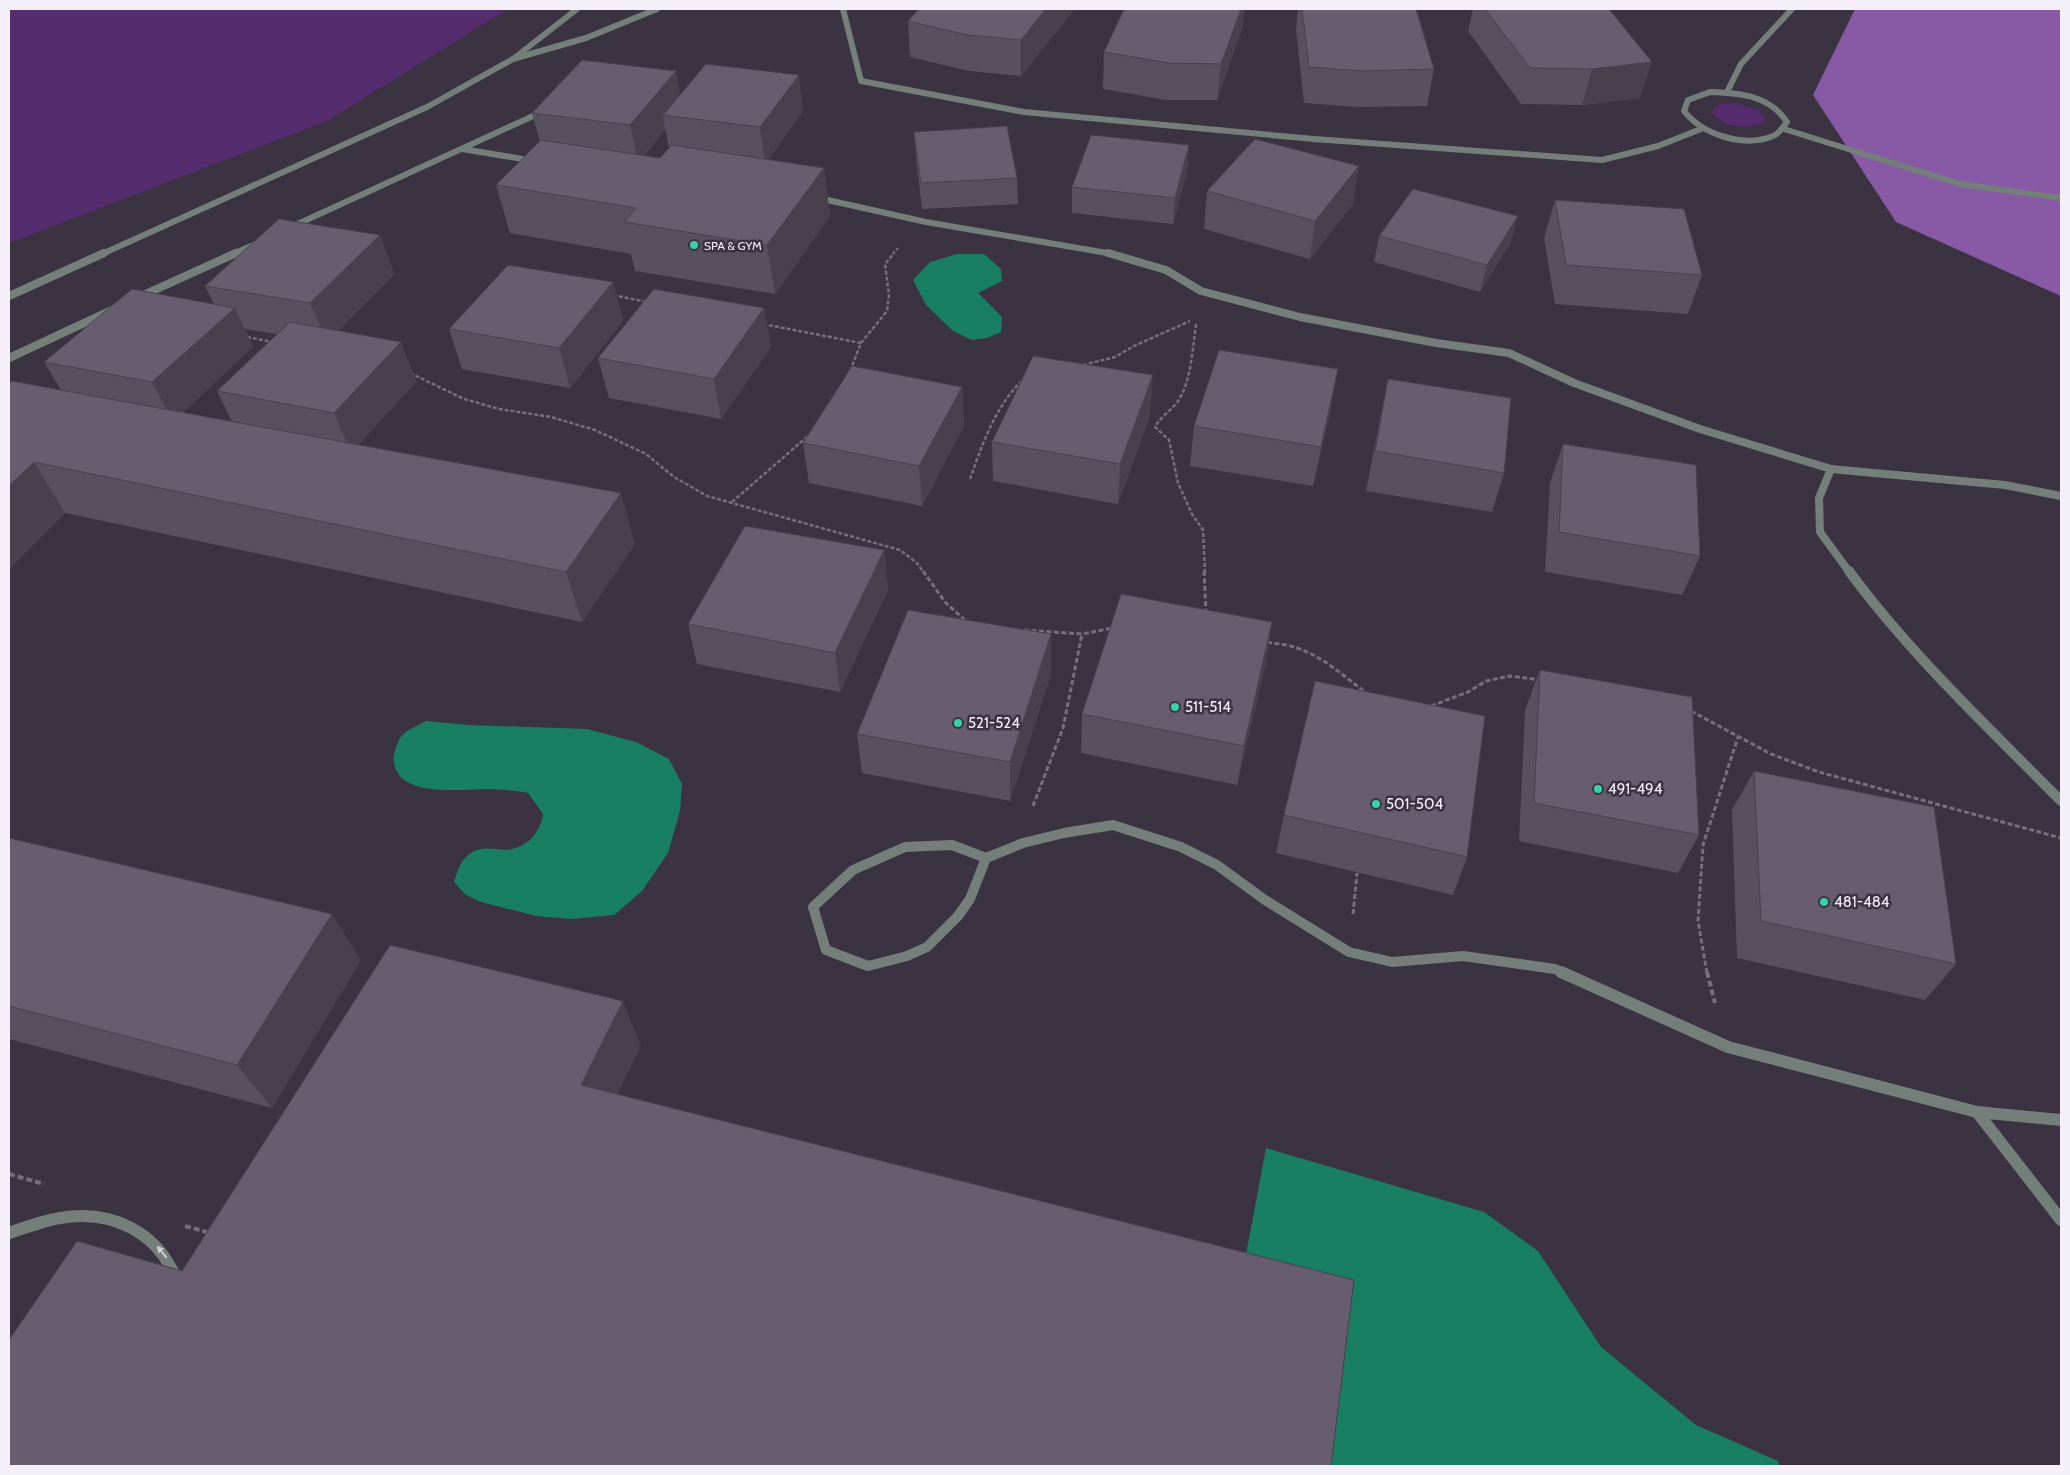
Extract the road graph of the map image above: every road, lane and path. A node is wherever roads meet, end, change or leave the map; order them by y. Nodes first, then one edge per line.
1 (577, 9) edge
2 (657, 9) edge
3 (843, 9) edge
4 (1792, 9) edge
5 (513, 59) junction
6 (1727, 92) junction
7 (546, 110) edge
8 (1701, 129) junction
9 (1784, 129) junction
10 (462, 148) junction
11 (543, 163) edge
12 (809, 196) edge
13 (2061, 198) edge
14 (926, 222) junction
15 (281, 232) edge
16 (272, 236) edge
17 (611, 295) dead end
18 (9, 296) edge
19 (136, 299) edge
20 (649, 302) edge
21 (118, 307) edge
22 (755, 323) edge
23 (244, 337) dead end
24 (280, 343) edge
25 (861, 343) junction
26 (9, 358) edge
27 (1082, 365) edge
28 (403, 370) dead end
29 (1031, 375) edge
30 (847, 378) edge
31 (814, 431) edge
32 (1831, 469) junction
33 (970, 479) dead end
34 (2061, 496) edge
35 (732, 502) junction
36 (1206, 614) edge
37 (978, 624) edge
38 (1118, 627) edge
39 (1023, 630) edge
40 (1082, 634) junction
41 (1259, 639) edge
42 (1547, 681) edge
43 (1372, 697) edge
44 (1429, 707) edge
45 (1688, 709) edge
46 (1738, 737) junction
47 (2061, 801) edge
48 (2061, 838) edge
49 (1023, 844) junction
50 (986, 858) junction
51 (1728, 1047) junction
52 (1977, 1112) junction
53 (2061, 1120) edge
54 (2061, 1220) edge
55 (9, 1233) edge
56 (181, 1296) edge

1 - 5 street
2 - 5 street
3 - 8 street
4 - 6 street
5 - 18 street
6 - 8 street
6 - 9 street
7 - 10 street
8 - 9 street
9 - 13 street
10 - 11 street
10 - 15 street
12 - 14 street
14 - 25 path
14 - 32 street
16 - 19 street
17 - 20 path
21 - 26 street
22 - 25 path
23 - 24 path
25 - 30 path
27 - 36 path
28 - 35 path
29 - 33 path
31 - 35 path
32 - 34 street
32 - 47 street
35 - 37 path
38 - 40 path
39 - 40 path
40 - 49 path
41 - 43 path
42 - 44 path
45 - 46 path
46 - 48 path
46 - 51 path
49 - 50 street
49 - 51 street
50 - 50 street
51 - 52 street
52 - 53 street
52 - 54 street
56 -> 55 street

